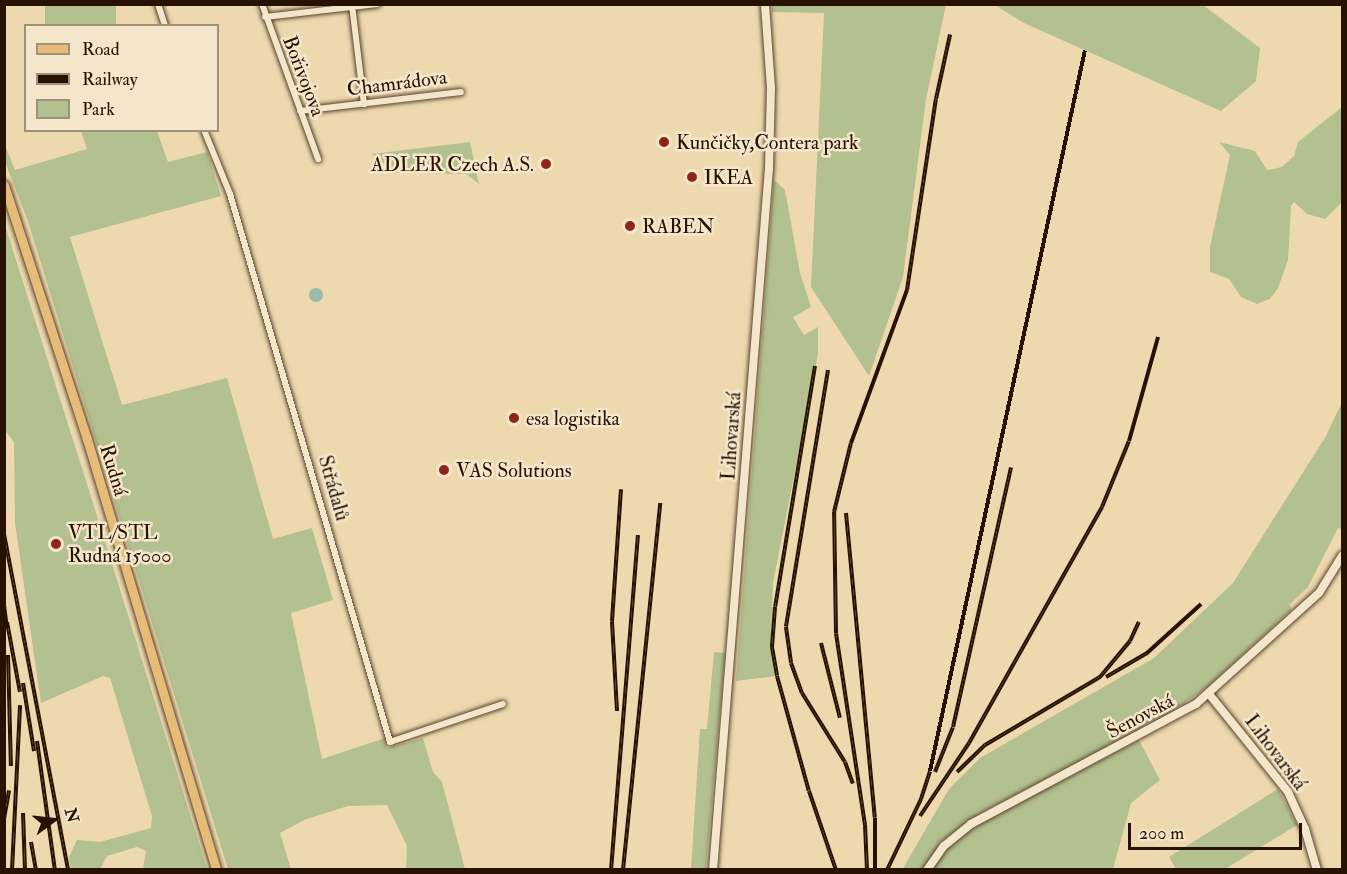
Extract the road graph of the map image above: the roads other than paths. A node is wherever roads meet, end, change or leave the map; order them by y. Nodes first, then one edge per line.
1 (159, 4) edge
2 (262, 4) edge
3 (377, 4) edge
4 (765, 4) edge
5 (352, 6) edge
6 (266, 17) junction
7 (164, 24) edge
8 (461, 92) dead end
9 (364, 104) junction
10 (300, 111) junction
11 (205, 132) edge
12 (318, 159) dead end
13 (4, 185) edge
14 (1342, 556) edge
15 (1209, 694) junction
16 (503, 704) dead end
17 (216, 870) edge
18 (713, 870) edge
19 (927, 870) edge
20 (1317, 870) edge

1 - 7 street
2 - 6 street, Bořivojova
3 - 5 street
4 - 18 street, Lihovarská
5 - 6 street
5 - 9 street
6 - 10 street, Bořivojova
8 - 9 street, Chamrádova
9 - 10 street, Chamrádova
10 - 12 street, Bořivojova
11 - 16 street, Střádalů
13 - 17 main road, Rudná
14 - 15 street, Šenovská
15 - 19 street, Šenovská
15 - 20 street, Lihovarská

